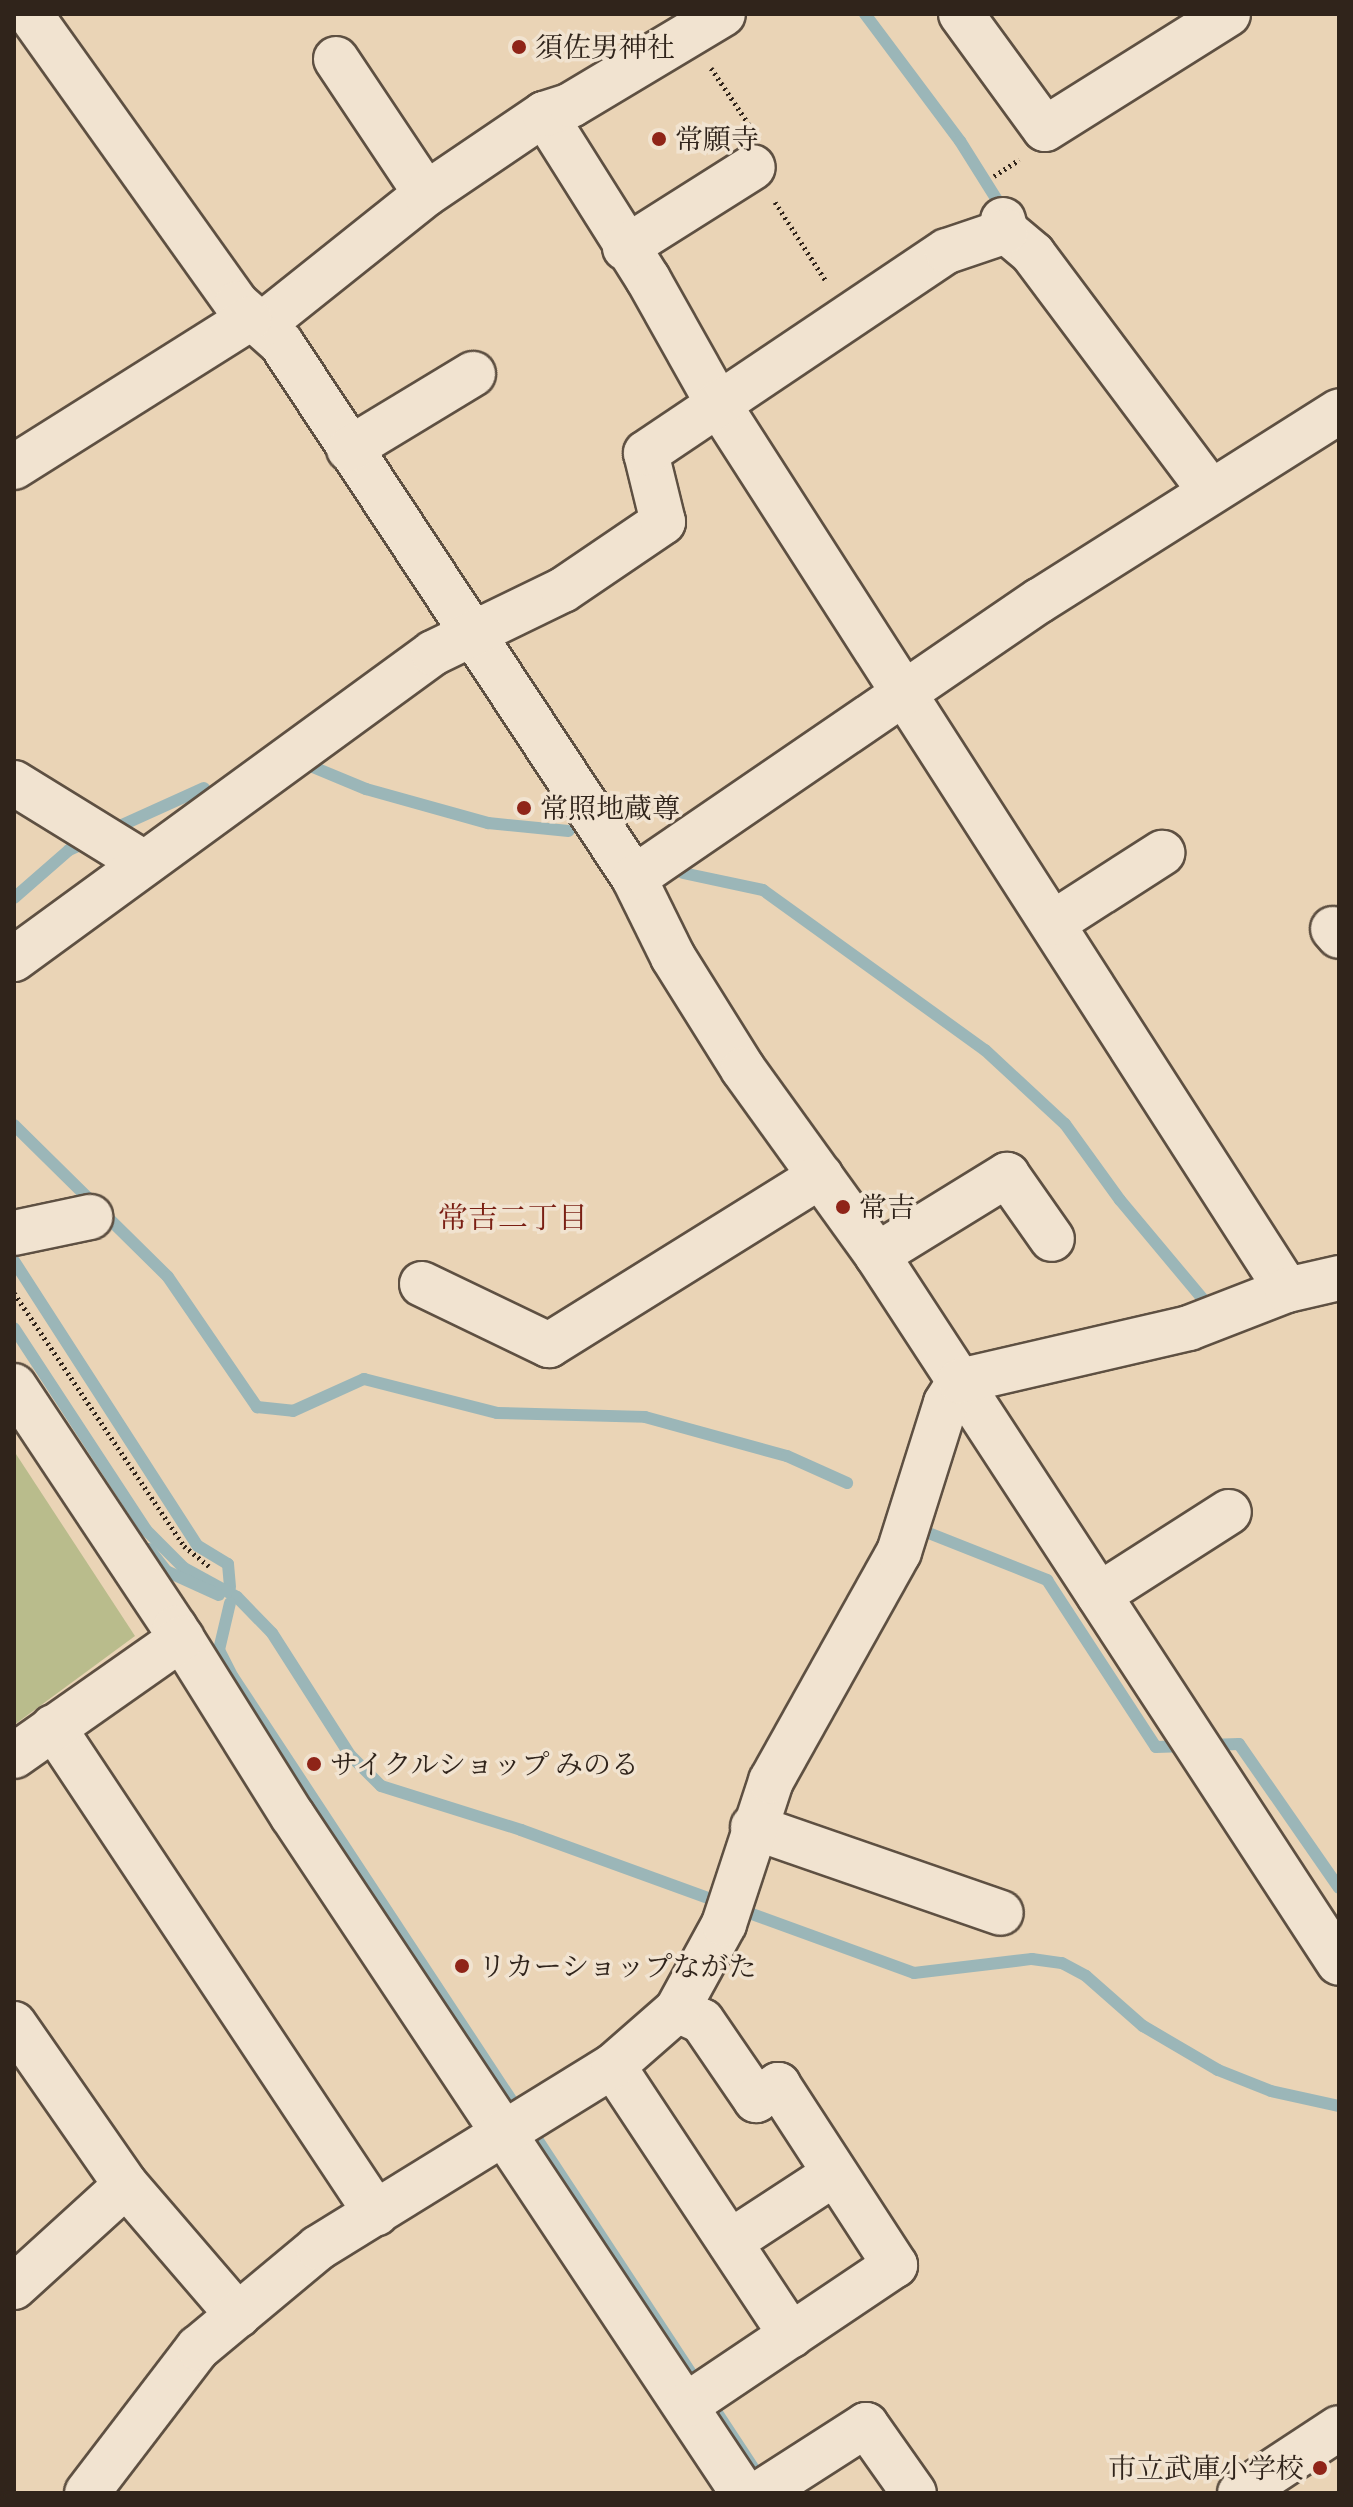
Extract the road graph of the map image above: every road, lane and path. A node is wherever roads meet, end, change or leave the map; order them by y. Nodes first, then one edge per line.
1 (30, 14) edge
2 (723, 14) edge
3 (961, 14) edge
4 (1228, 14) edge
5 (336, 59) dead end
6 (544, 114) junction
7 (1045, 129) junction
8 (753, 167) dead end
9 (426, 194) junction
10 (1005, 226) junction
11 (625, 248) junction
12 (256, 321) junction
13 (473, 374) dead end
14 (717, 402) junction
15 (1339, 411) edge
16 (349, 449) junction
17 (14, 467) edge
18 (1209, 489) junction
19 (471, 635) junction
20 (902, 693) junction
21 (14, 783) edge
22 (114, 842) junction
23 (1162, 853) dead end
24 (634, 878) junction
25 (1053, 923) junction
26 (14, 959) edge
27 (821, 1176) junction
28 (90, 1217) dead end
29 (14, 1233) edge
30 (1052, 1239) dead end
31 (877, 1255) junction
32 (1339, 1278) edge
33 (422, 1284) dead end
34 (1287, 1290) junction
35 (14, 1293) edge
36 (960, 1381) junction
37 (14, 1386) edge
38 (1229, 1512) dead end
39 (209, 1566) dead end
40 (1099, 1595) junction
41 (182, 1638) junction
42 (53, 1727) junction
43 (14, 1756) edge
44 (753, 1827) junction
45 (1001, 1913) dead end
46 (1339, 1963) edge
47 (677, 2010) junction
48 (14, 2024) edge
49 (613, 2066) junction
50 (506, 2133) junction
51 (834, 2174) junction
52 (126, 2185) junction
53 (376, 2213) junction
54 (730, 2242) junction
55 (14, 2287) edge
56 (238, 2315) junction
57 (791, 2335) junction
58 (687, 2405) junction
59 (1339, 2428) edge
60 (87, 2493) edge
61 (743, 2493) edge
62 (760, 2493) edge
63 (914, 2493) edge
64 (1240, 2493) edge

1 - 12 street
2 - 6 street
3 - 7 street
4 - 7 street
5 - 9 street
6 - 9 street
6 - 11 street
7 - 10 path
8 - 11 street
9 - 12 street
10 - 14 street
10 - 18 street
11 - 14 street
12 - 16 street
12 - 17 street
13 - 16 street
14 - 19 street
14 - 20 street
15 - 18 street
16 - 19 street
18 - 20 street
19 - 22 street
19 - 24 street
20 - 24 street
20 - 25 street
21 - 22 street
22 - 26 street
23 - 25 street
24 - 27 street
25 - 34 street
27 - 31 street
27 - 33 street
28 - 29 street
30 - 31 street
31 - 36 street
32 - 34 street
34 - 36 street
35 - 39 path
36 - 40 street
36 - 44 street
37 - 41 street
38 - 40 street
40 - 46 street
41 - 42 street
41 - 50 street
42 - 43 street
42 - 53 street
44 - 45 street
44 - 47 street
47 - 49 street
47 - 51 street
48 - 52 street
49 - 50 street
49 - 54 street
50 - 53 street
50 - 58 street
51 - 54 street
51 - 57 street
52 - 55 street
52 - 56 street
53 - 56 street
54 - 57 street
56 - 60 street
57 - 58 street
58 - 61 street
59 - 64 street
62 - 63 street

